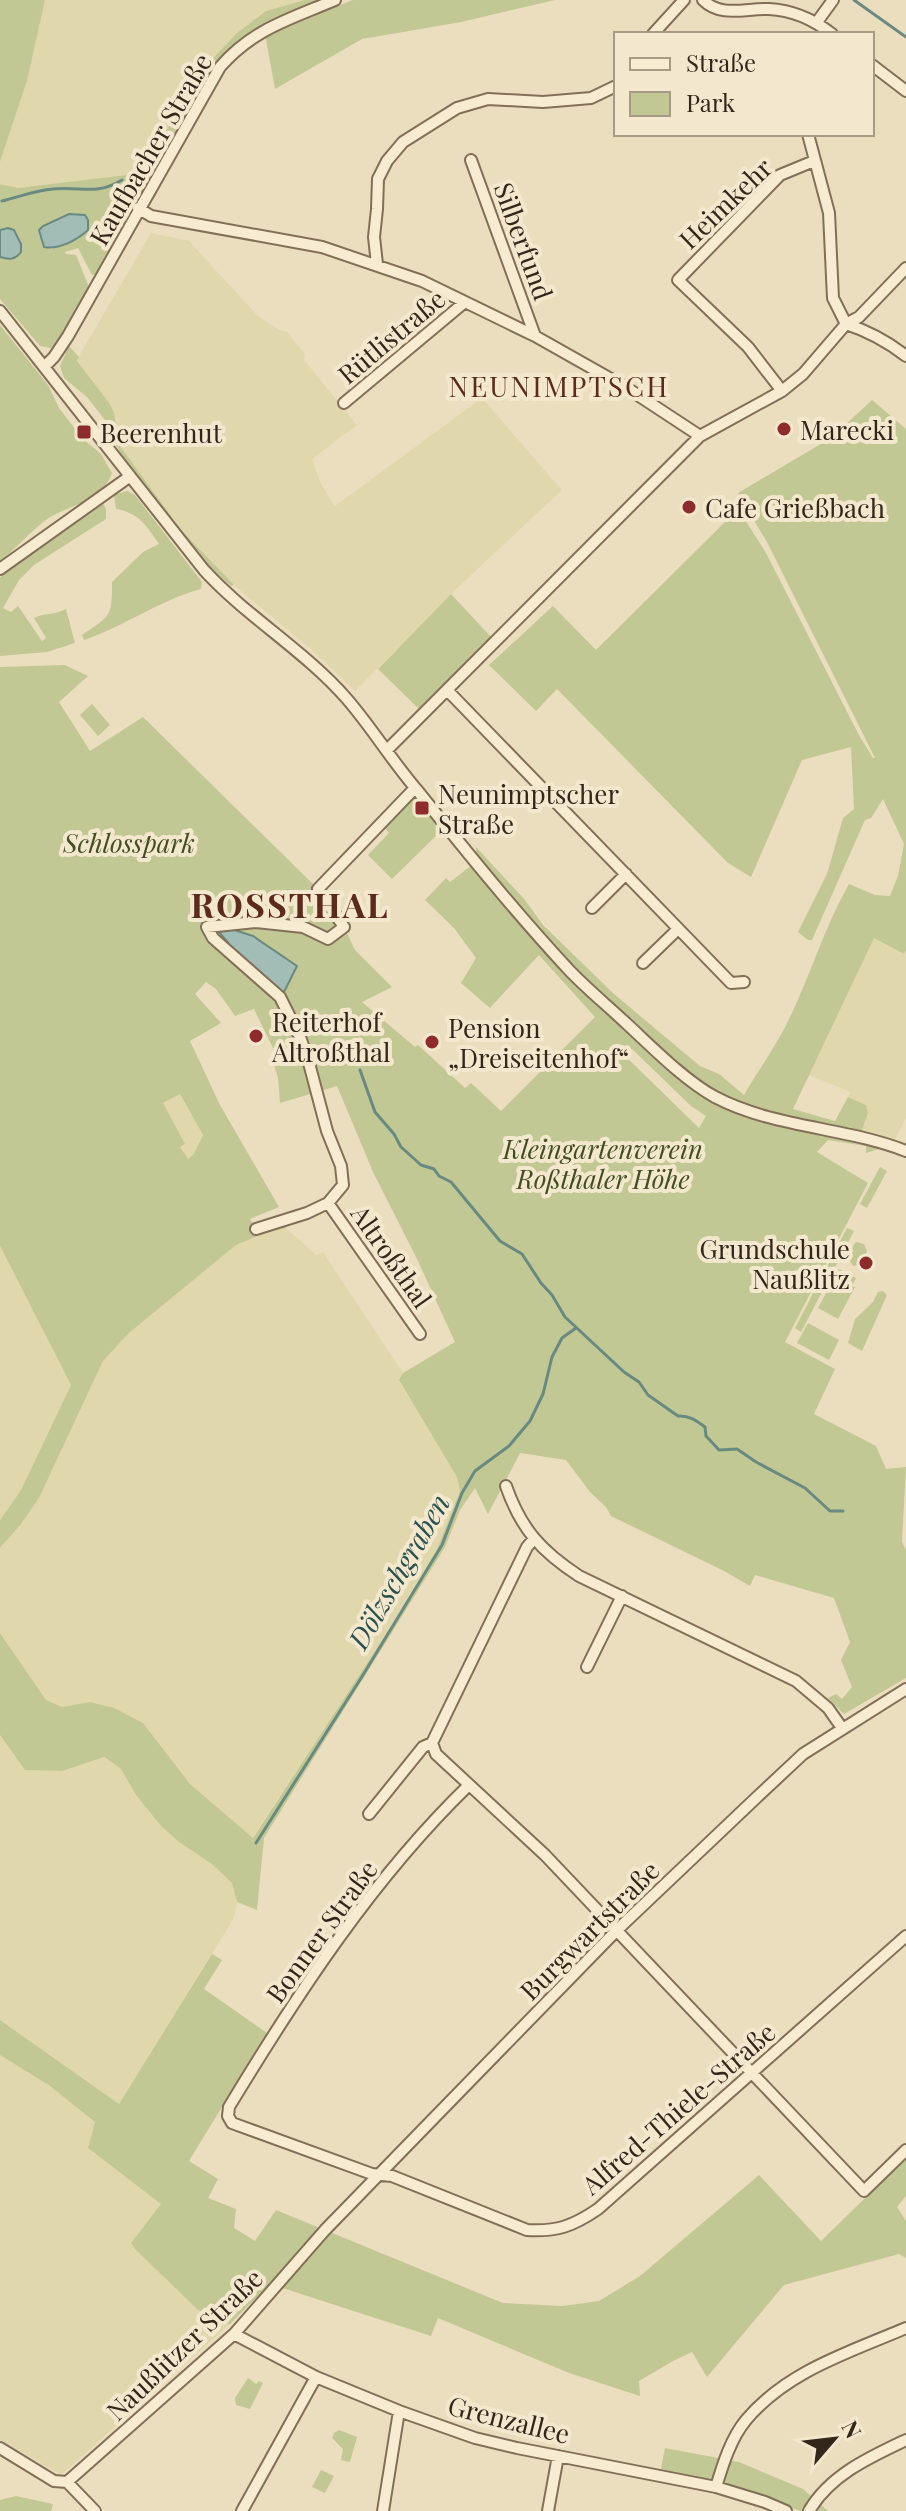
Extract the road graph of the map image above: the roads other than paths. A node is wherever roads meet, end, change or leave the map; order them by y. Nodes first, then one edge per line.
1 (335, 0) edge
2 (684, 0) edge
3 (703, 0) edge
4 (833, 0) edge
5 (817, 22) junction
6 (655, 32) edge
7 (830, 32) edge
8 (874, 67) edge
9 (614, 87) edge
10 (906, 91) edge
11 (808, 136) edge
12 (471, 160) dead end
13 (814, 161) junction
14 (138, 208) junction
15 (377, 264) junction
16 (906, 268) edge
17 (465, 302) junction
18 (0, 311) edge
19 (846, 324) junction
20 (535, 336) junction
21 (906, 356) edge
22 (45, 366) junction
23 (782, 391) junction
24 (344, 403) dead end
25 (700, 436) junction
26 (129, 477) junction
27 (0, 569) edge
28 (448, 691) junction
29 (387, 750) junction
30 (415, 788) junction
31 (626, 874) junction
32 (592, 908) dead end
33 (678, 929) junction
34 (643, 963) dead end
35 (744, 982) dead end
36 (906, 1151) edge
37 (328, 1203) junction
38 (256, 1229) dead end
39 (420, 1334) dead end
40 (506, 1486) dead end
41 (533, 1540) junction
42 (622, 1596) junction
43 (587, 1667) dead end
44 (906, 1689) edge
45 (842, 1728) junction
46 (432, 1743) junction
47 (469, 1785) junction
48 (369, 1814) dead end
49 (617, 1930) junction
50 (906, 1936) edge
51 (752, 2072) junction
52 (228, 2116) joint
53 (906, 2150) edge
54 (382, 2173) junction
55 (325, 2230) joint
56 (906, 2328) edge
57 (234, 2334) junction
58 (316, 2377) junction
59 (399, 2411) junction
60 (906, 2440) edge
61 (0, 2448) edge
62 (558, 2456) junction
63 (67, 2482) junction
64 (716, 2487) junction
65 (95, 2511) edge
66 (242, 2511) edge
67 (383, 2511) edge
68 (548, 2511) edge
69 (786, 2511) edge
70 (809, 2511) edge

1 - 14 street, Kaufbacher Straße
2 - 6 street
3 - 5 street
4 - 5 street
5 - 7 street
8 - 10 street
9 - 15 street
11 - 13 street
12 - 20 street, Silberfund
13 - 19 street
13 - 23 street, Heimkehr
14 - 15 street
14 - 22 street, Kaufbacher Straße
15 - 17 street
16 - 19 street
17 - 20 street
17 - 24 street, Rütlistraße
18 - 22 street
19 - 21 street
19 - 23 street
20 - 25 street
22 - 26 street
23 - 25 street
25 - 28 street
26 - 27 street
26 - 29 street
28 - 29 street
28 - 31 street
29 - 30 street
30 - 36 street
30 - 37 street, Altroßthal
31 - 32 street
31 - 33 street
33 - 34 street
33 - 35 street
37 - 38 street, Altroßthal
37 - 39 street, Altroßthal
40 - 41 street
41 - 42 street
41 - 46 street
42 - 43 street
42 - 45 street
44 - 45 street, Burgwartstraße
45 - 49 street, Burgwartstraße
46 - 47 street
46 - 48 street
47 - 49 street
47 - 52 street, Bonner Straße
49 - 51 street
49 - 54 street, Burgwartstraße
50 - 51 street, Alfred-Thiele-Straße
51 - 53 street
51 - 54 street, Alfred-Thiele-Straße
52 - 54 street, Alfred-Thiele-Straße
54 - 55 street, Burgwartstraße
55 - 57 street, Naußlitzer Straße
56 - 64 street
57 - 58 street, Grenzallee
57 - 63 street, Naußlitzer Straße
58 - 59 street, Grenzallee
58 - 66 street
59 - 62 street, Grenzallee
59 - 67 street
60 - 70 street
61 - 63 street
62 - 64 street, Grenzallee
62 - 68 street
63 - 65 street
64 - 69 street, Grenzallee

